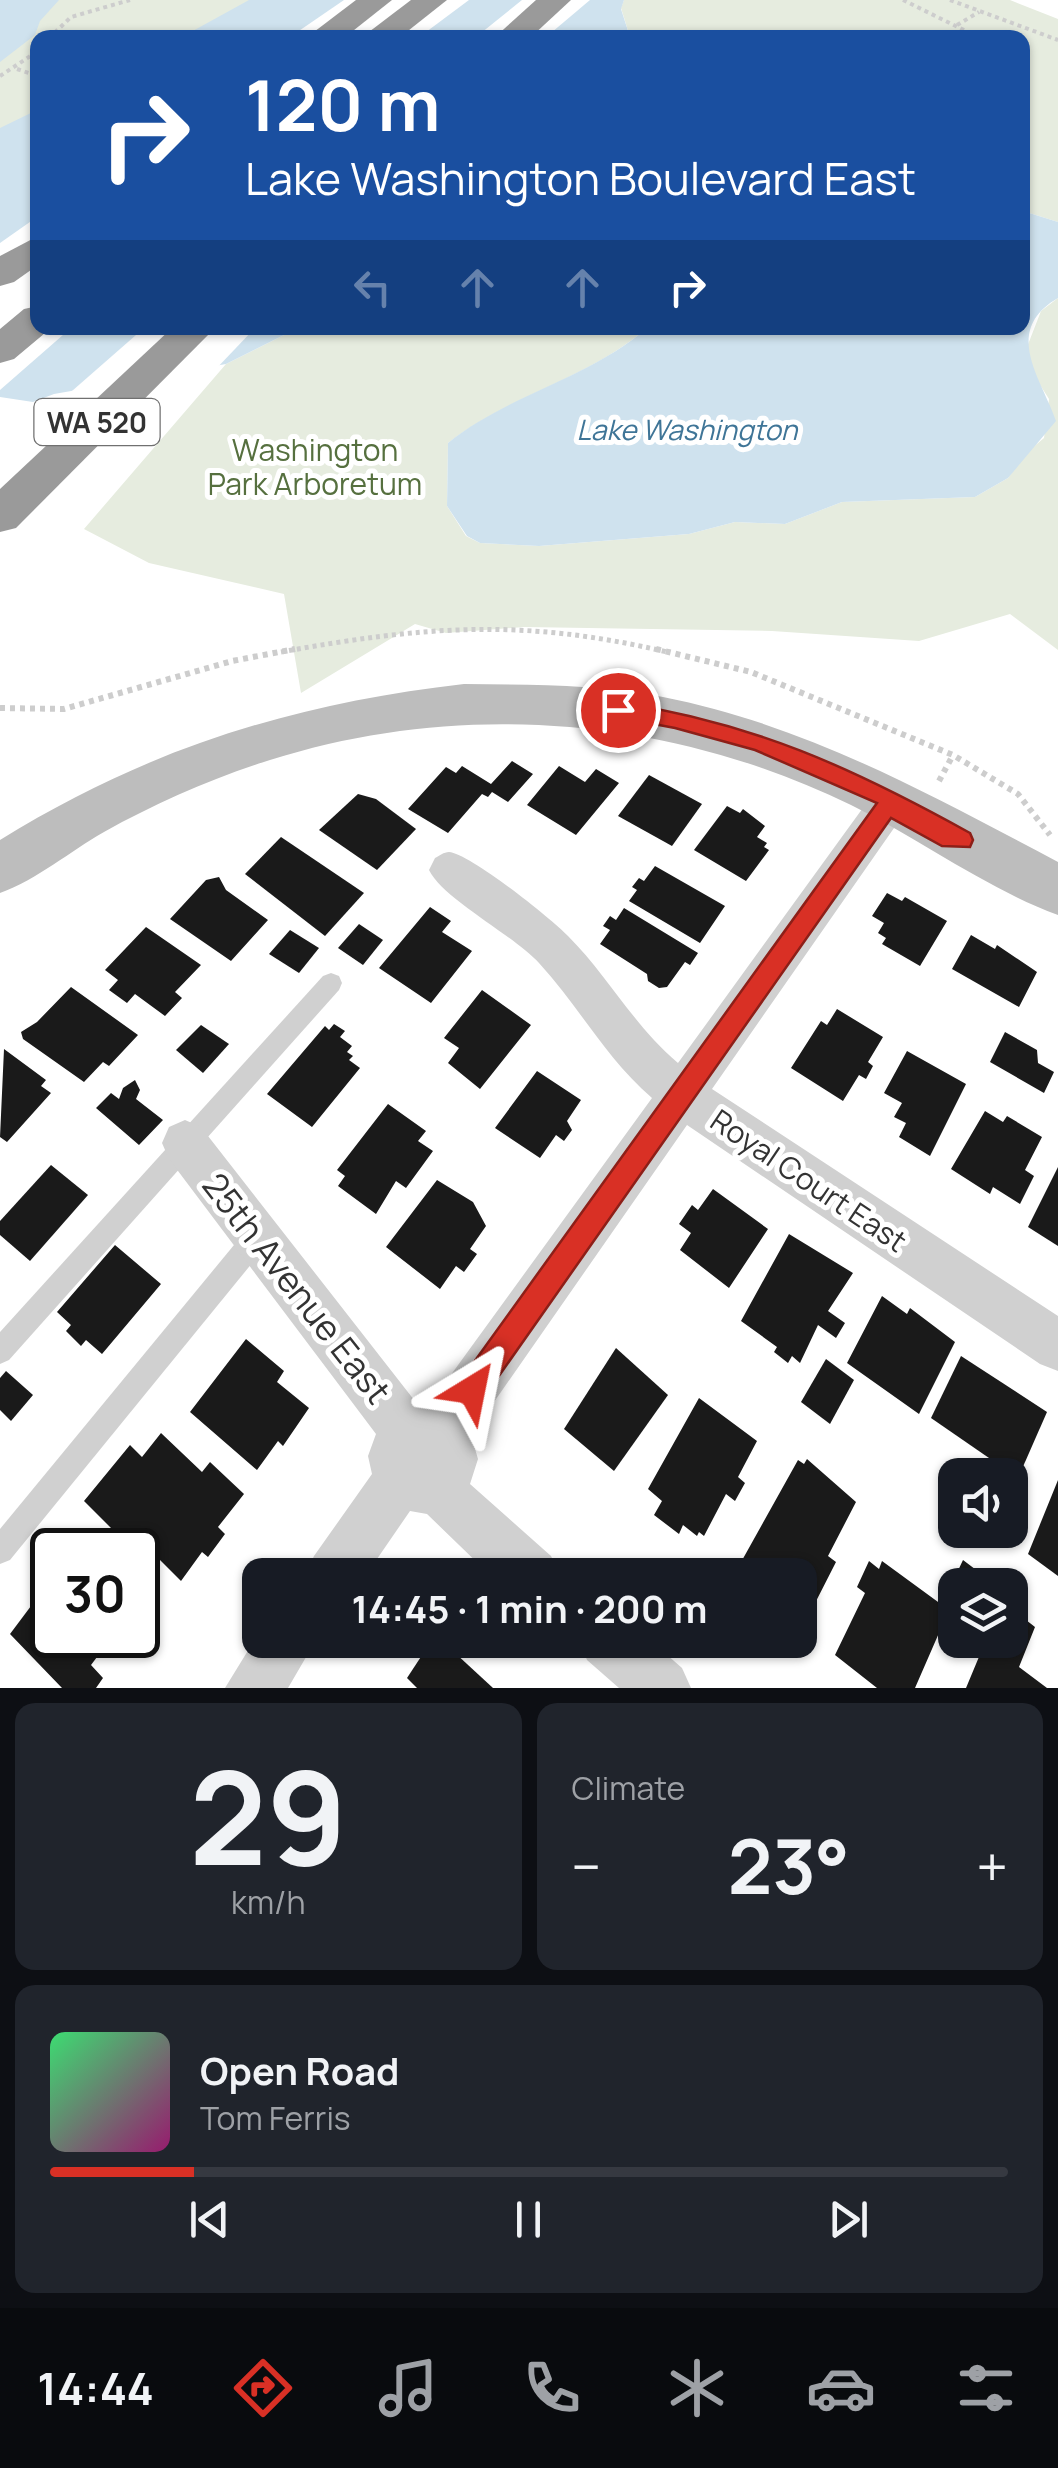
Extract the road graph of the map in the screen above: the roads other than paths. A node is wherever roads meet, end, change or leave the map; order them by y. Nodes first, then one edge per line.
1 (376, 0) edge
2 (431, 0) edge
3 (555, 0) edge
4 (333, 30) edge
5 (389, 30) edge
6 (519, 30) edge
7 (30, 253) edge
8 (0, 274) edge
9 (30, 325) edge
10 (187, 335) edge
11 (0, 350) edge
12 (0, 516) edge
13 (842, 776) junction
14 (888, 806) junction
15 (962, 840) junction
16 (0, 869) edge
17 (449, 870) dead end
18 (1058, 890) edge
19 (330, 983) dead end
20 (682, 1095) junction
21 (185, 1143) junction
22 (256, 1236) junction
23 (1058, 1346) edge
24 (0, 1351) edge
25 (422, 1458) junction
26 (0, 1550) edge
27 (346, 1558) edge
28 (512, 1558) edge
29 (275, 1658) edge
30 (628, 1658) edge
31 (254, 1688) edge
32 (662, 1688) edge

1 - 4 highway
2 - 5 highway
3 - 6 highway
7 - 8 highway
9 - 11 highway
10 - 12 highway, WA 520
13 - 14 main road
13 - 15 main road
13 - 16 main road
14 - 15 main road
14 - 20 street
15 - 18 main road
17 - 20 street, Royal Court East
19 - 21 lane
20 - 23 street, Royal Court East
20 - 25 street
21 - 22 street, 25th Avenue East
21 - 24 lane
22 - 25 street, 25th Avenue East
22 - 26 lane
25 - 27 street
25 - 28 street, 25th Avenue East
29 - 31 street
30 - 32 street

